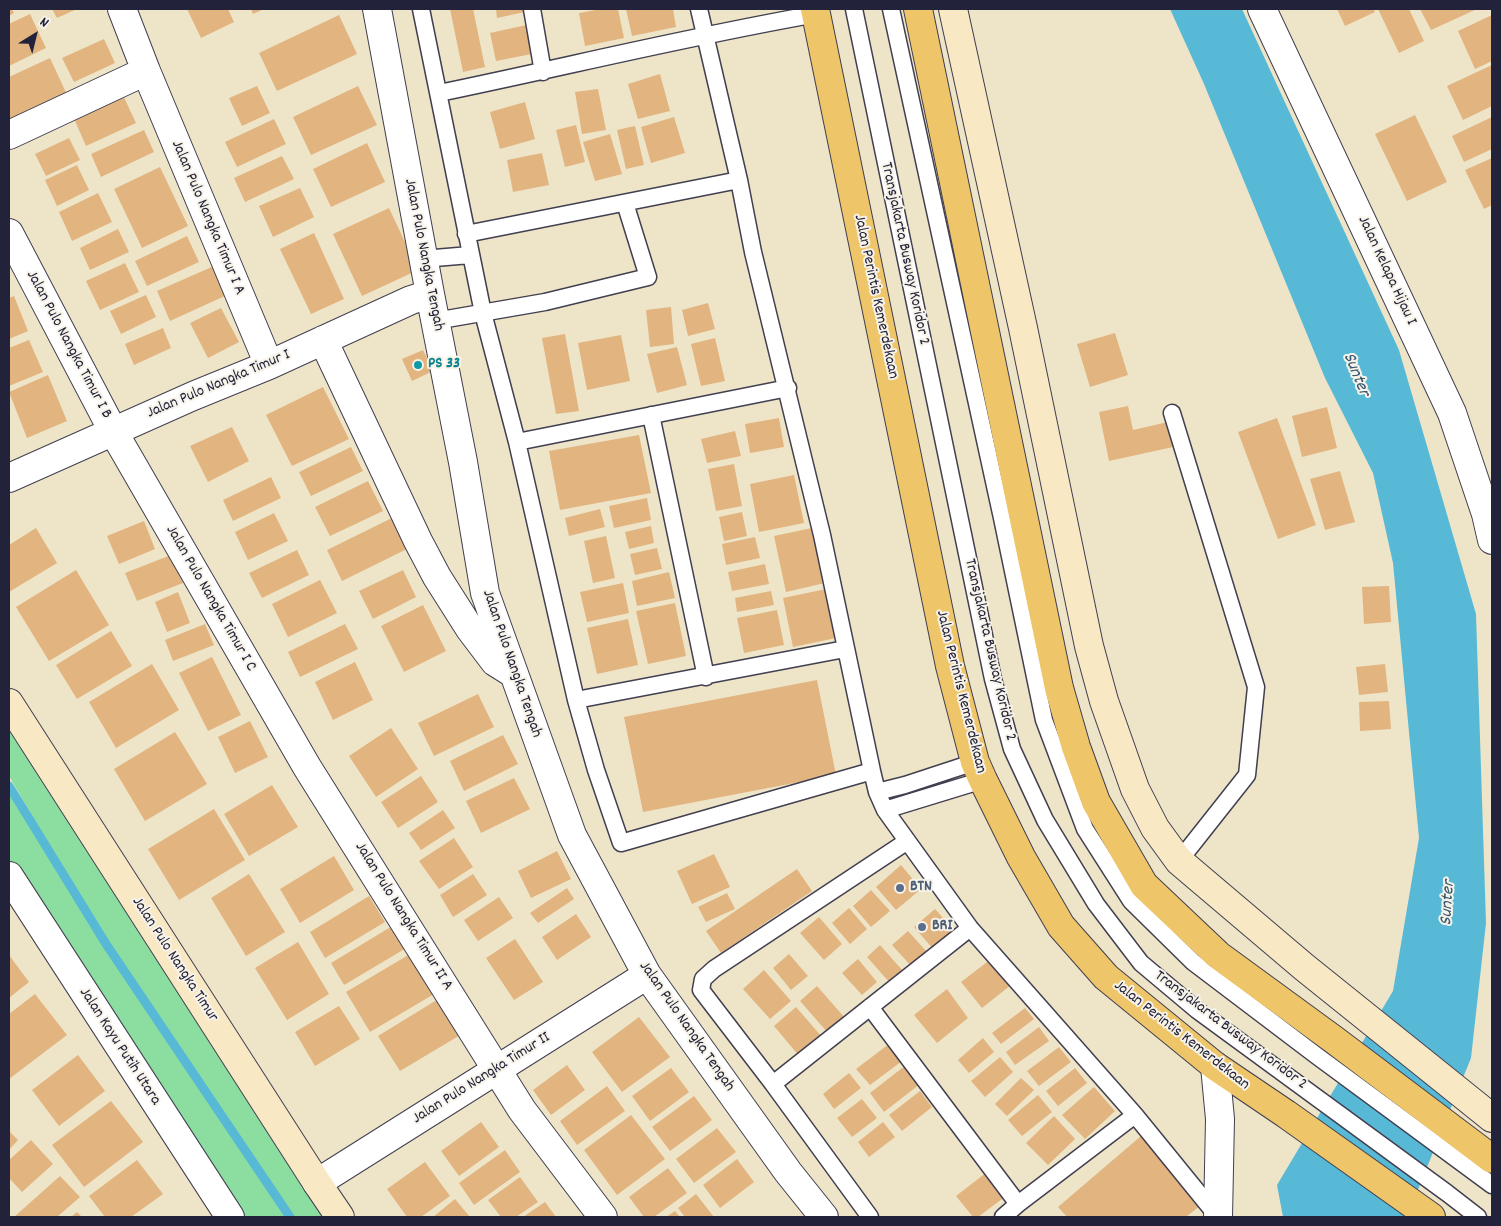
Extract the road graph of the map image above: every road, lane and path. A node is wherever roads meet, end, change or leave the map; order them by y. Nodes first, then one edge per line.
1 (122, 9) edge
2 (377, 9) edge
3 (421, 9) edge
4 (532, 9) edge
5 (699, 9) edge
6 (854, 9) edge
7 (891, 9) edge
8 (918, 9) edge
9 (953, 9) edge
10 (1262, 9) edge
11 (816, 11) edge
12 (704, 36) junction
13 (146, 71) junction
14 (543, 72) junction
15 (439, 93) junction
16 (9, 135) edge
17 (739, 180) junction
18 (625, 203) junction
19 (9, 233) edge
20 (466, 234) junction
21 (470, 254) junction
22 (423, 259) junction
23 (430, 294) junction
24 (483, 313) junction
25 (435, 321) junction
26 (323, 340) junction
27 (269, 365) junction
28 (788, 388) junction
29 (1172, 413) dead end
30 (651, 415) junction
31 (113, 431) junction
32 (517, 442) junction
33 (9, 478) edge
34 (1492, 540) edge
35 (845, 650) junction
36 (514, 674) junction
37 (706, 676) junction
38 (576, 700) junction
39 (9, 703) edge
40 (308, 766) joint
41 (872, 771) junction
42 (979, 771) junction
43 (877, 792) junction
44 (885, 810) junction
45 (906, 842) junction
46 (1180, 861) junction
47 (9, 876) edge
48 (970, 928) junction
49 (647, 975) junction
50 (870, 1007) junction
51 (1325, 1048) junction
52 (1216, 1066) junction
53 (498, 1068) junction
54 (773, 1084) junction
55 (1488, 1114) edge
56 (1135, 1115) junction
57 (1466, 1151) junction
58 (1492, 1159) edge
59 (317, 1183) junction
60 (1492, 1185) edge
61 (1018, 1204) junction
62 (230, 1217) edge
63 (340, 1217) edge
64 (603, 1217) edge
65 (824, 1217) edge
66 (870, 1217) edge
67 (1003, 1217) edge
68 (1218, 1217) edge
69 (1431, 1217) edge
70 (1478, 1217) edge

1 - 13 street, Jalan Pulo Nangka Timur I A
2 - 22 street, Jalan Pulo Nangka Tengah
3 - 15 lane
4 - 14 lane
5 - 12 lane
6 - 70 lane, Transjakarta Busway Koridor 2
7 - 51 lane, Transjakarta Busway Koridor 2
8 - 51 highway
9 - 46 main road
10 - 34 street, Jalan Kelapa Hijau I
11 - 12 lane
11 - 42 highway, Jalan Perintis Kemerdekaan
12 - 14 lane
12 - 17 lane
13 - 16 street
13 - 27 street, Jalan Pulo Nangka Timur I A
14 - 15 lane
15 - 20 lane
17 - 18 lane
17 - 28 lane
18 - 20 lane
18 - 24 lane
19 - 31 street, Jalan Pulo Nangka Timur I B
20 - 21 lane
21 - 22 lane
21 - 24 lane
22 - 23 street, Jalan Pulo Nangka Tengah
23 - 25 street, Jalan Pulo Nangka Tengah
23 - 26 street, Jalan Pulo Nangka Timur I
24 - 25 lane
24 - 32 lane
25 - 36 street, Jalan Pulo Nangka Tengah
26 - 27 street, Jalan Pulo Nangka Timur I
26 - 36 street
27 - 31 street, Jalan Pulo Nangka Timur I
28 - 30 lane
28 - 35 lane
29 - 46 lane
30 - 32 lane
30 - 37 lane
31 - 33 street, Jalan Pulo Nangka Timur I
31 - 40 street, Jalan Pulo Nangka Timur I C
32 - 38 lane
35 - 37 lane
35 - 41 lane
36 - 49 street, Jalan Pulo Nangka Tengah
37 - 38 lane
38 - 41 lane
39 - 59 main road, Jalan Pulo Nangka Timur
40 - 53 street, Jalan Pulo Nangka Timur II A
41 - 43 lane
42 - 43 lane
42 - 44 lane
42 - 52 highway, Jalan Perintis Kemerdekaan
43 - 44 lane
44 - 45 lane
45 - 48 lane
45 - 54 lane
46 - 55 main road
47 - 62 street, Jalan Kayu Putih Utara
48 - 50 lane
48 - 56 lane
49 - 53 street, Jalan Pulo Nangka Timur II
49 - 65 street, Jalan Pulo Nangka Tengah
50 - 54 lane
50 - 61 lane
51 - 57 highway
52 - 68 street
52 - 69 highway, Jalan Perintis Kemerdekaan
53 - 59 street, Jalan Pulo Nangka Timur II
53 - 64 street, Jalan Pulo Nangka Timur II A
54 - 66 lane
56 - 61 lane
56 - 68 lane
57 - 58 highway
57 - 60 lane
59 - 63 main road, Jalan Pulo Nangka Timur
61 - 67 lane

